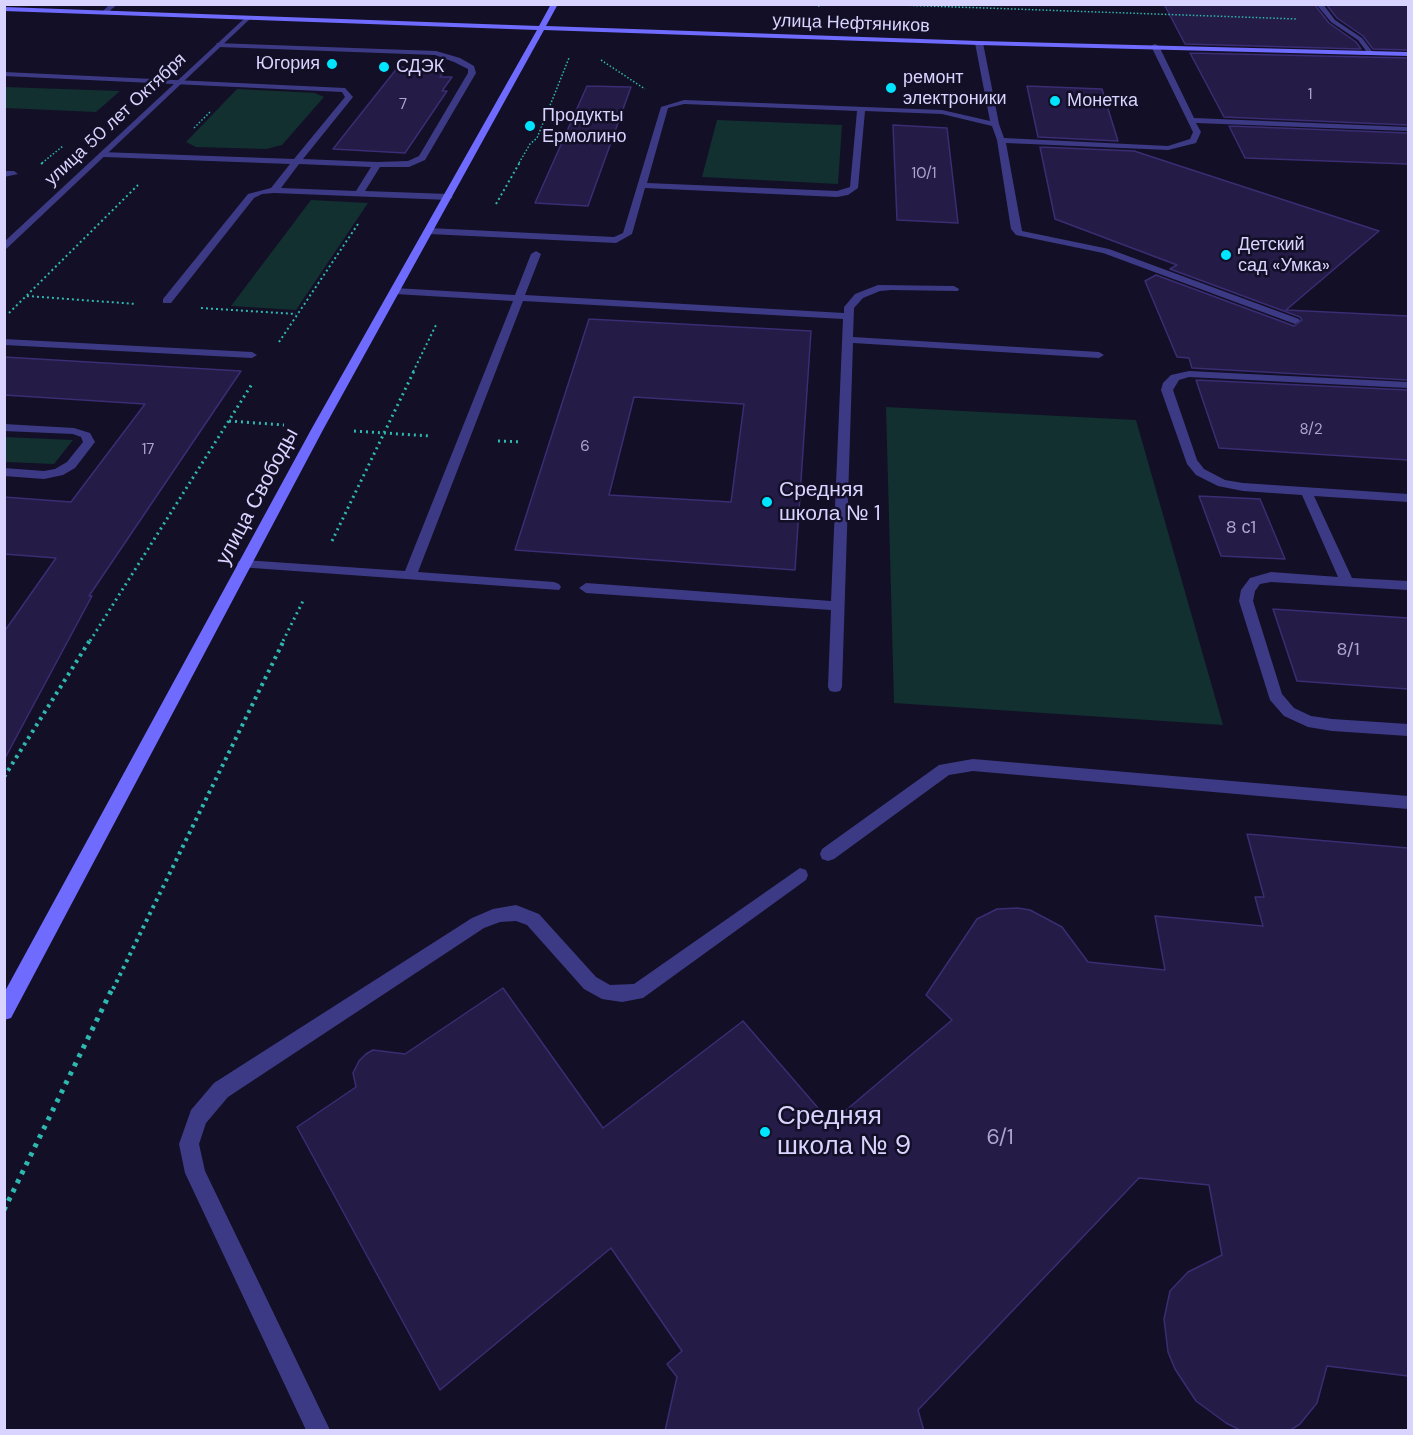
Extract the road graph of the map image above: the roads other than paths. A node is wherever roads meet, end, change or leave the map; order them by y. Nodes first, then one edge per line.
1 (19, 4) edge
2 (115, 4) edge
3 (555, 4) edge
4 (1319, 4) edge
5 (8, 10) edge
6 (105, 12) junction
7 (249, 17) junction
8 (542, 28) junction
9 (979, 43) junction
10 (219, 45) junction
11 (1155, 46) junction
12 (1372, 53) junction
13 (1408, 54) edge
14 (4, 74) edge
15 (181, 82) junction
16 (861, 109) junction
17 (1191, 120) junction
18 (996, 124) junction
19 (1408, 129) edge
20 (1001, 140) junction
21 (104, 154) junction
22 (296, 162) junction
23 (377, 165) junction
24 (640, 185) junction
25 (274, 190) junction
26 (359, 193) junction
27 (449, 197) junction
28 (429, 231) junction
29 (4, 248) edge
30 (536, 255) dead end
31 (954, 290) dead end
32 (395, 291) junction
33 (519, 298) junction
34 (167, 301) dead end
35 (848, 316) junction
36 (1295, 321) dead end
37 (848, 340) junction
38 (4, 342) edge
39 (252, 355) dead end
40 (1099, 355) dead end
41 (1408, 385) edge
42 (4, 427) edge
43 (4, 472) edge
44 (1306, 491) junction
45 (1408, 498) edge
46 (244, 564) junction
47 (410, 576) junction
48 (1347, 582) junction
49 (1408, 586) edge
50 (554, 587) dead end
51 (586, 588) dead end
52 (838, 606) junction
53 (835, 687) dead end
54 (1408, 730) edge
55 (1408, 803) edge
56 (828, 854) dead end
57 (800, 875) dead end
58 (4, 1012) edge
59 (318, 1431) edge

1 - 5 street
2 - 6 street
3 - 8 main road, улица Свободы
4 - 12 street
5 - 6 main road, улица Нефтяников
6 - 7 main road, улица Нефтяников
7 - 8 main road, улица Нефтяников
7 - 10 street, улица 50 лет Октября
8 - 9 main road, улица Нефтяников
8 - 27 main road, улица Свободы
9 - 11 main road, улица Нефтяников
9 - 18 street
10 - 15 street, улица 50 лет Октября
10 - 23 street
11 - 12 main road, улица Нефтяников
11 - 17 street
12 - 13 main road, улица Нефтяников
14 - 15 street
15 - 21 street, улица 50 лет Октября
15 - 22 street
16 - 18 street
16 - 24 street
16 - 24 street
17 - 19 street
17 - 20 street
18 - 20 street
20 - 36 street
21 - 22 street
21 - 29 street, улица 50 лет Октября
22 - 23 street
22 - 25 street
23 - 26 street
24 - 28 street
25 - 26 street
25 - 34 street
26 - 27 street
27 - 28 main road, улица Свободы
28 - 32 main road, улица Свободы
30 - 33 street
31 - 35 street
32 - 33 street
32 - 46 main road, улица Свободы
33 - 35 street
33 - 47 street
35 - 37 street
37 - 40 street
37 - 52 street
38 - 39 street
41 - 44 street
42 - 43 street
44 - 45 street
44 - 48 street
46 - 47 street
46 - 58 main road, улица Свободы
47 - 50 street
48 - 49 street
48 - 54 street
51 - 52 street
52 - 53 street
55 - 56 street
57 - 59 street

